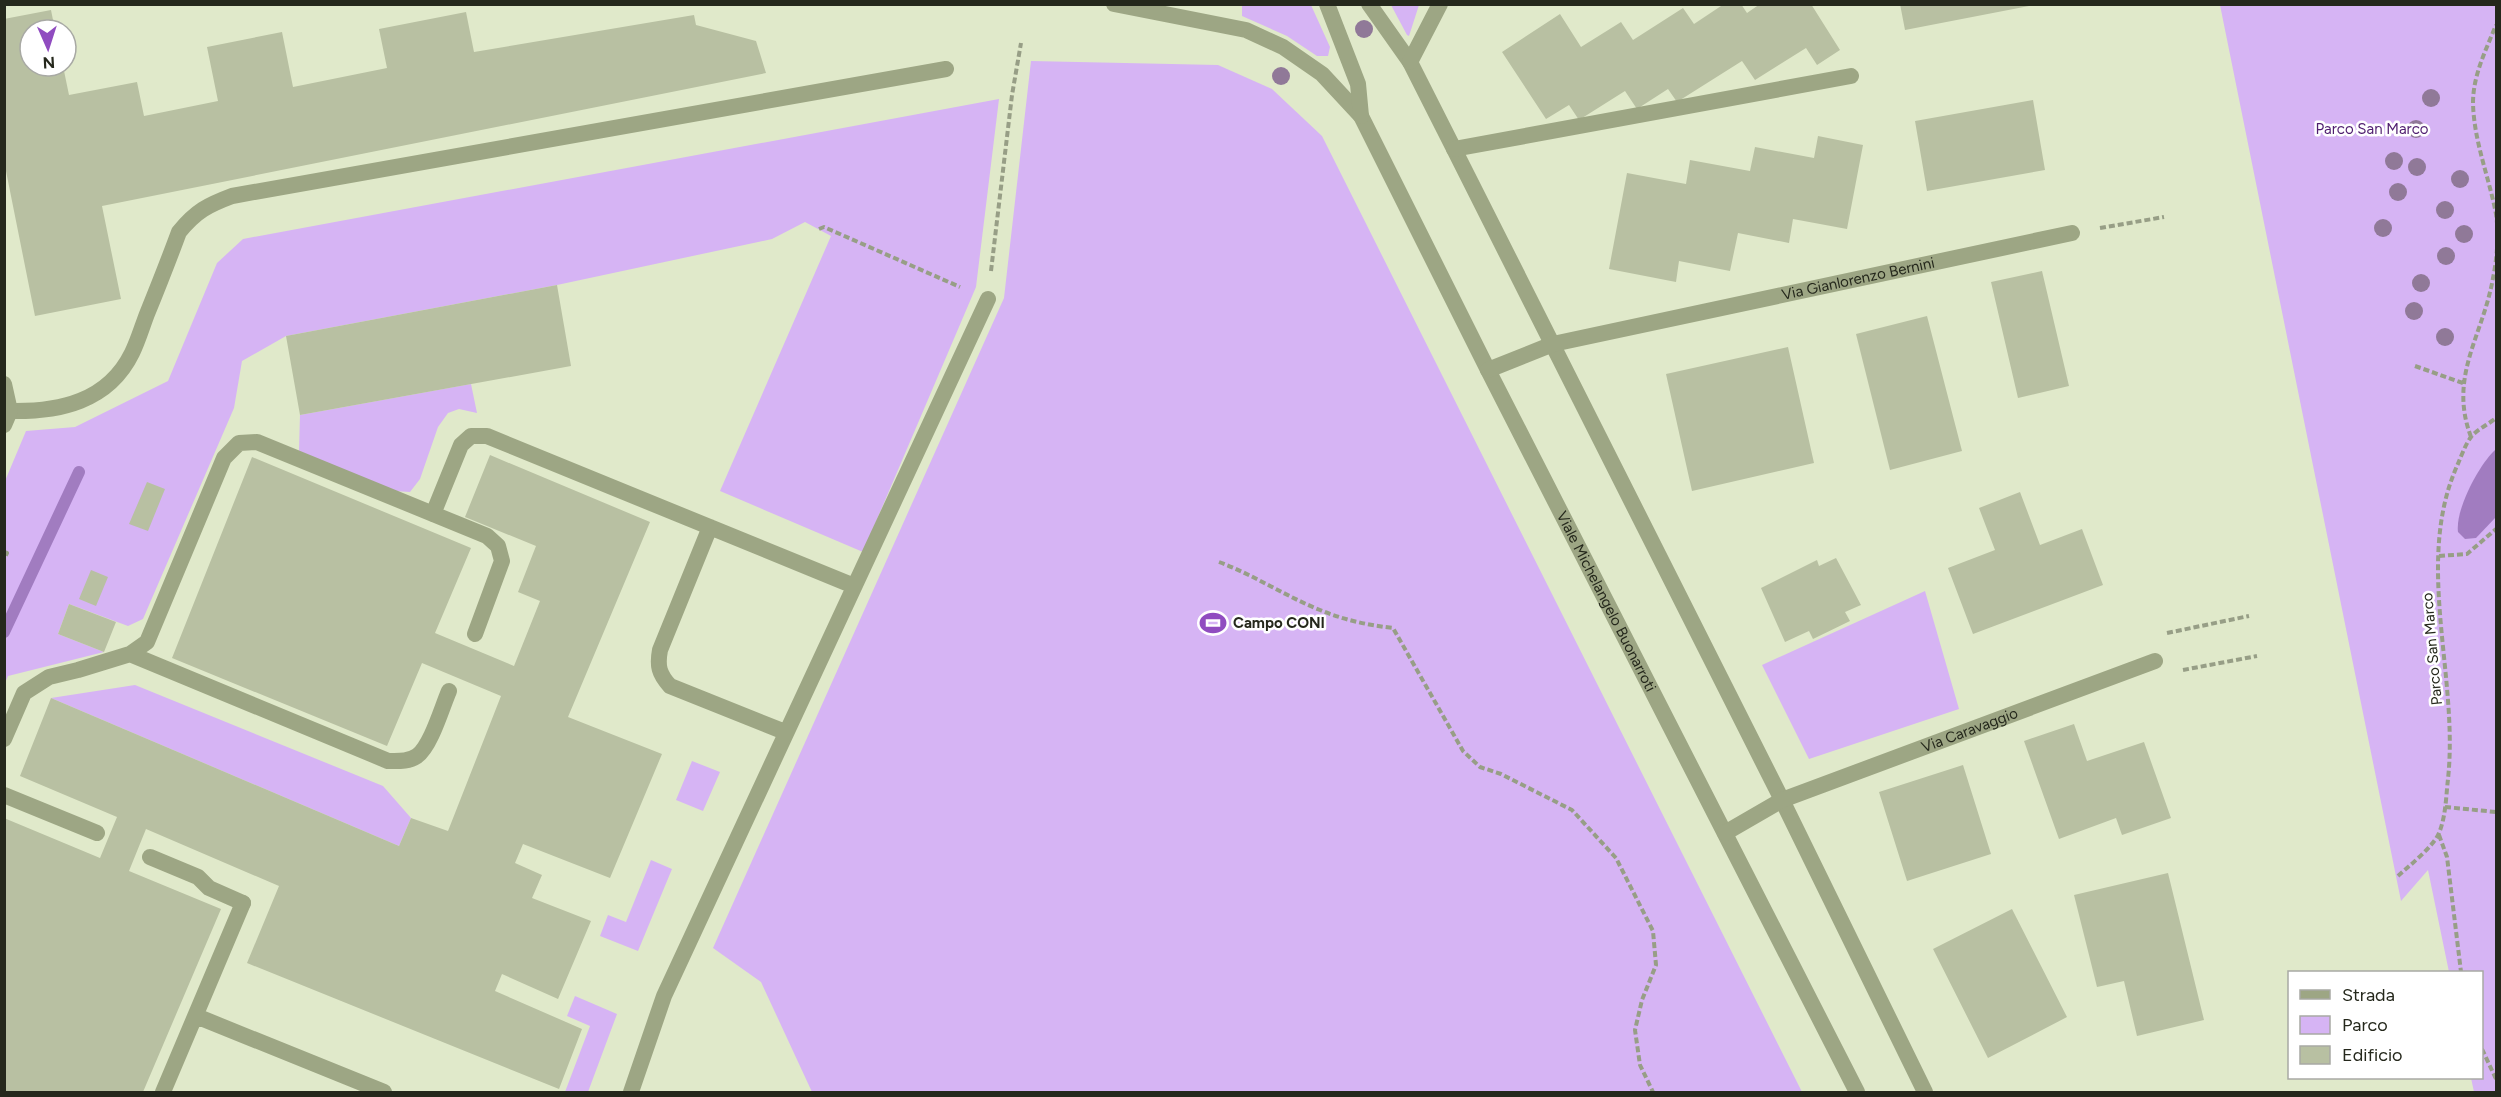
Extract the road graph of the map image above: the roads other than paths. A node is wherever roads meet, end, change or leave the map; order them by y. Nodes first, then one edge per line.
1 (1114, 4) edge
2 (1328, 4) edge
3 (1369, 4) edge
4 (1440, 4) edge
5 (1410, 62) junction
6 (946, 69) dead end
7 (1851, 76) dead end
8 (1361, 116) junction
9 (1454, 149) junction
10 (2072, 233) road end
11 (988, 299) road end
12 (1553, 344) junction
13 (1488, 370) junction
14 (4, 384) edge
15 (7, 418) edge
16 (432, 514) junction
17 (710, 527) junction
18 (854, 586) junction
19 (474, 634) dead end
20 (130, 654) junction
21 (2155, 661) road end
22 (449, 691) dead end
23 (785, 732) junction
24 (4, 739) edge
25 (4, 795) edge
26 (1782, 800) junction
27 (97, 833) dead end
28 (1725, 833) junction
29 (150, 857) dead end
30 (196, 1016) junction
31 (163, 1092) edge
32 (384, 1092) edge
33 (631, 1092) edge
34 (1857, 1092) edge
35 (1925, 1092) edge

1 - 8 street, Viale Michelangelo Buonarroti
2 - 8 street, Viale Michelangelo Buonarroti
3 - 5 street
4 - 5 street
5 - 9 street
6 - 15 street
7 - 9 street
8 - 13 street, Viale Michelangelo Buonarroti
9 - 12 street
10 - 12 street, Via Gianlorenzo Bernini
11 - 18 street
12 - 13 street
12 - 26 street
13 - 28 street, Viale Michelangelo Buonarroti
14 - 15 street
16 - 17 street
16 - 19 street
16 - 20 street
17 - 18 street
17 - 23 street
18 - 23 street
20 - 22 street
20 - 24 street
21 - 26 street, Via Caravaggio
23 - 33 street
25 - 27 street
26 - 28 street
26 - 35 street
28 - 34 street, Viale Michelangelo Buonarroti
29 - 30 street
30 - 31 street
30 - 32 street

